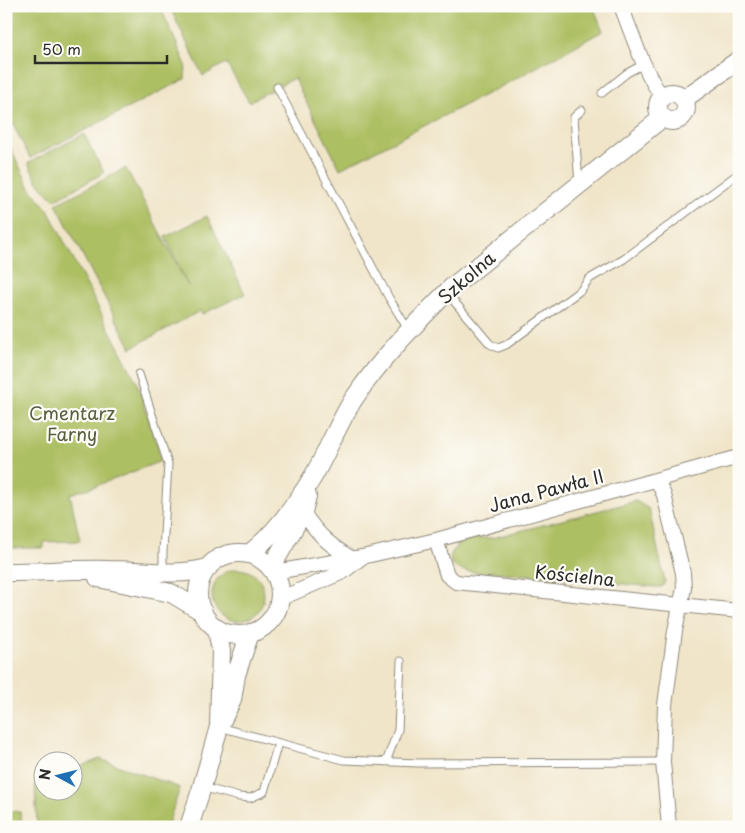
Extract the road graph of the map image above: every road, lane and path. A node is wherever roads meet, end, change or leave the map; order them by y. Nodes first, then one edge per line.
1 (621, 6) edge
2 (739, 60) edge
3 (645, 64) junction
4 (277, 87) dead end
5 (602, 93) dead end
6 (662, 96) junction
7 (684, 99) junction
8 (582, 110) dead end
9 (662, 118) junction
10 (739, 173) edge
11 (579, 184) junction
12 (447, 292) junction
13 (410, 331) junction
14 (138, 374) dead end
15 (739, 457) edge
16 (314, 474) junction
17 (656, 480) junction
18 (303, 512) junction
19 (436, 540) junction
20 (249, 554) junction
21 (357, 558) junction
22 (208, 568) junction
23 (273, 570) junction
24 (71, 571) junction
25 (6, 572) edge
26 (163, 572) junction
27 (279, 599) junction
28 (681, 604) junction
29 (739, 611) edge
30 (202, 612) junction
31 (217, 628) junction
32 (250, 633) junction
33 (402, 661) dead end
34 (219, 727) junction
35 (278, 743) junction
36 (386, 762) junction
37 (663, 762) junction
38 (202, 787) junction
39 (134, 827) edge
40 (146, 827) edge
41 (188, 827) edge
42 (669, 827) edge

1 - 3 street
2 - 7 street
3 - 5 lane
3 - 6 street
4 - 13 lane
6 - 7 street
6 - 9 street
7 - 9 street
8 - 11 lane
9 - 11 street, Szkolna
10 - 12 lane
11 - 12 street, Szkolna
12 - 13 street, Szkolna
13 - 16 street, Szkolna
14 - 26 lane
15 - 17 street, Jana Pawła II
16 - 18 street, Szkolna
16 - 20 street, Szkolna
17 - 19 street, Jana Pawła II
17 - 28 street
18 - 21 street
18 - 23 street, Szkolna
19 - 21 street, Jana Pawła II
19 - 28 street, Kościelna
20 - 22 street
20 - 23 street
21 - 23 street, Jana Pawła II
21 - 27 street, Jana Pawła II
22 - 26 street
22 - 30 street
23 - 27 street
24 - 25 street
24 - 26 street
24 - 30 street
27 - 32 street
28 - 29 street, Kościelna
28 - 37 street
30 - 31 street
31 - 32 street
31 - 34 street
32 - 34 street
33 - 36 lane
34 - 35 lane
34 - 38 street
35 - 36 lane
35 - 38 lane
36 - 37 lane
37 - 42 street
38 - 41 street
39 - 40 lane

